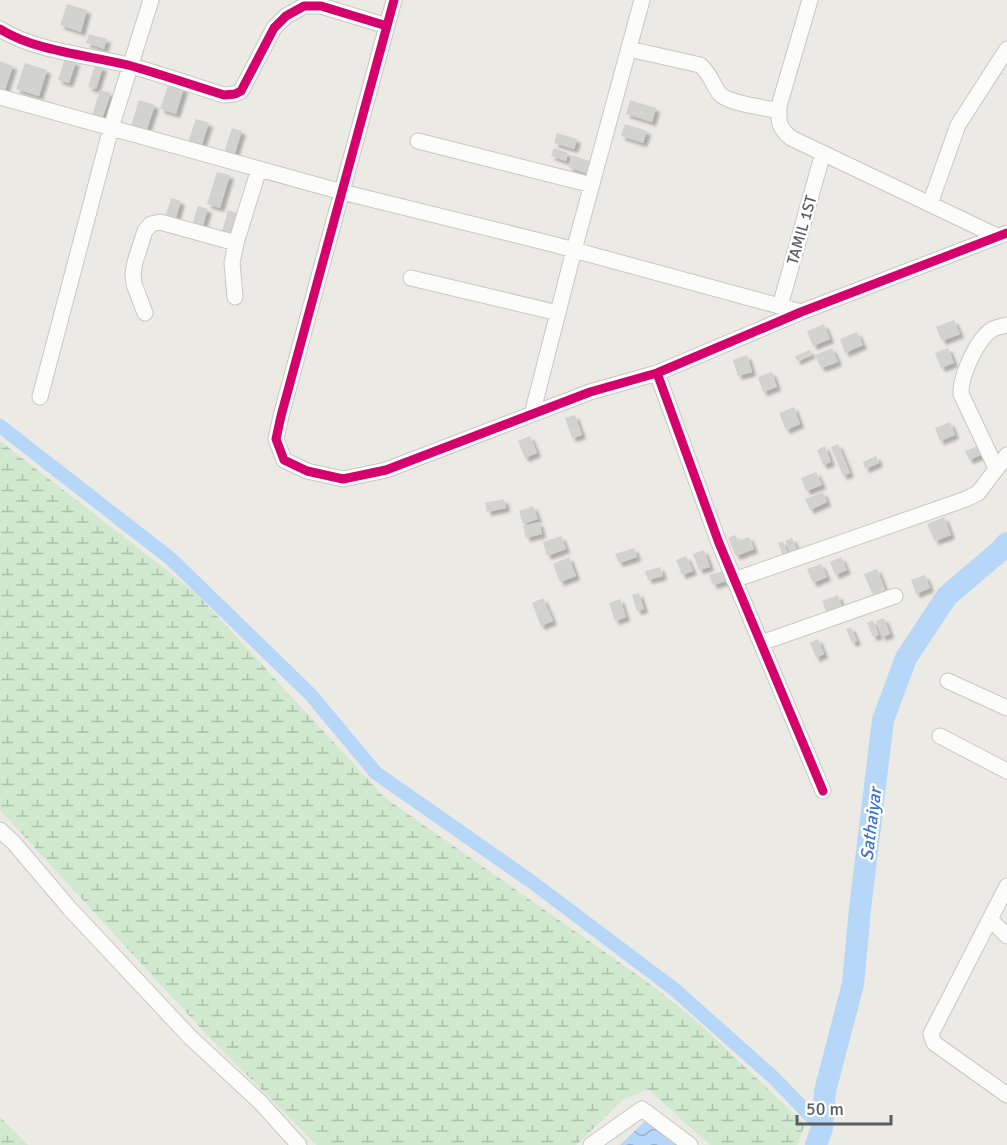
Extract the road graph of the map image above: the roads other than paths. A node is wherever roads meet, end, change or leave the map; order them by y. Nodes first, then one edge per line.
1 (151, 0) edge
2 (394, 0) edge
3 (642, 0) edge
4 (810, 0) edge
5 (387, 26) junction
6 (0, 29) edge
7 (629, 49) junction
8 (1007, 50) edge
9 (130, 66) junction
10 (0, 98) edge
11 (779, 111) junction
12 (111, 128) junction
13 (418, 141) dead end
14 (823, 153) junction
15 (259, 169) junction
16 (592, 185) junction
17 (342, 192) junction
18 (930, 204) junction
19 (1002, 235) edge
20 (236, 243) junction
21 (574, 250) junction
22 (411, 278) dead end
23 (235, 297) dead end
24 (780, 306) junction
25 (801, 312) junction
26 (145, 313) dead end
27 (558, 313) junction
28 (1007, 325) edge
29 (657, 372) junction
30 (40, 397) dead end
31 (532, 414) junction
32 (1007, 455) edge
33 (996, 468) junction
34 (734, 580) junction
35 (895, 596) dead end
36 (761, 643) junction
37 (948, 681) dead end
38 (1007, 708) edge
39 (940, 736) dead end
40 (1007, 771) edge
41 (823, 791) dead end
42 (0, 830) edge
43 (1007, 886) edge
44 (990, 919) junction
45 (1007, 936) edge
46 (1007, 1095) edge
47 (299, 1145) edge
48 (591, 1145) edge
49 (690, 1145) edge

1 - 9 street
2 - 5 street
3 - 7 street
4 - 11 street
5 - 9 street
5 - 17 street
6 - 9 street
7 - 11 street
7 - 16 street
8 - 18 street
9 - 12 street
10 - 12 street
11 - 14 street
12 - 15 street
12 - 30 street
13 - 16 street
14 - 18 street
14 - 24 street, TAMIL 1ST
15 - 17 street
15 - 20 street
16 - 21 street
17 - 21 street
17 - 31 street
18 - 19 street
19 - 25 street
20 - 23 street
20 - 26 street
21 - 24 street
21 - 27 street
22 - 27 street
24 - 25 street
25 - 29 street
27 - 31 street
28 - 33 street
29 - 31 street
29 - 34 street
32 - 33 street
33 - 34 street
34 - 36 street
35 - 36 street
36 - 41 street
37 - 38 street
39 - 40 street
42 - 47 street
43 - 44 street
44 - 45 street
44 - 46 street
48 - 49 street

